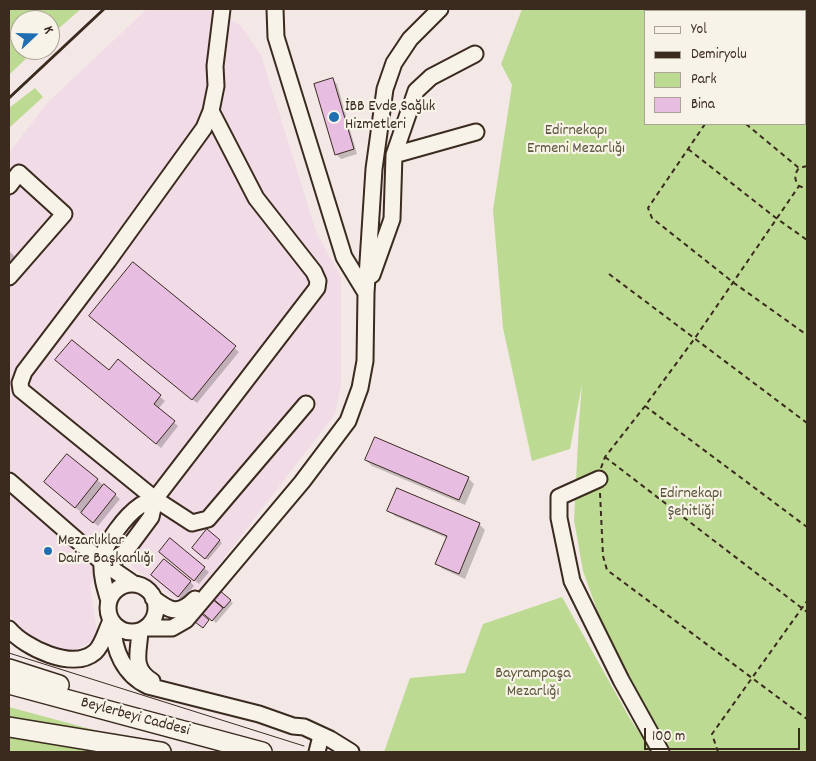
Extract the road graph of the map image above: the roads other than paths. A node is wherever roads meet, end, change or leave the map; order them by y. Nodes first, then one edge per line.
1 (222, 9) edge
2 (275, 9) edge
3 (440, 9) edge
4 (475, 54) dead end
5 (212, 111) junction
6 (476, 132) dead end
7 (394, 155) junction
8 (9, 186) edge
9 (9, 277) edge
10 (366, 293) junction
11 (306, 404) dead end
12 (352, 410) junction
13 (599, 479) road end
14 (9, 481) edge
15 (155, 499) junction
16 (102, 562) junction
17 (134, 584) junction
18 (154, 598) junction
19 (109, 600) junction
20 (112, 623) junction
21 (9, 630) edge
22 (143, 630) junction
23 (9, 669) edge
24 (9, 684) edge
25 (168, 690) junction
26 (9, 697) edge
27 (293, 726) junction
28 (9, 727) edge
29 (174, 728) junction
30 (319, 746) edge
31 (161, 752) edge
32 (217, 752) edge
33 (262, 752) edge
34 (335, 752) edge
35 (351, 752) edge
36 (661, 752) edge

1 - 5 lane
2 - 10 lane
3 - 10 lane
4 - 7 lane
5 - 15 lane
5 - 15 lane
6 - 7 lane
7 - 10 lane
8 - 9 lane
10 - 12 lane
11 - 15 lane
12 - 18 lane
12 - 22 lane
13 - 36 lane
14 - 16 lane
15 - 16 lane
16 - 17 lane
16 - 19 lane
17 - 18 lane
17 - 19 lane
18 - 22 lane
19 - 20 lane
20 - 21 lane
20 - 22 lane
20 - 25 lane
22 - 25 lane
23 - 29 main road
24 - 29 main road, Beylerbeyi Caddesi
25 - 27 lane
26 - 32 main road, Beylerbeyi Caddesi
27 - 30 lane
27 - 35 lane
28 - 31 main road
29 - 33 main road, Beylerbeyi Caddesi
30 - 34 lane

